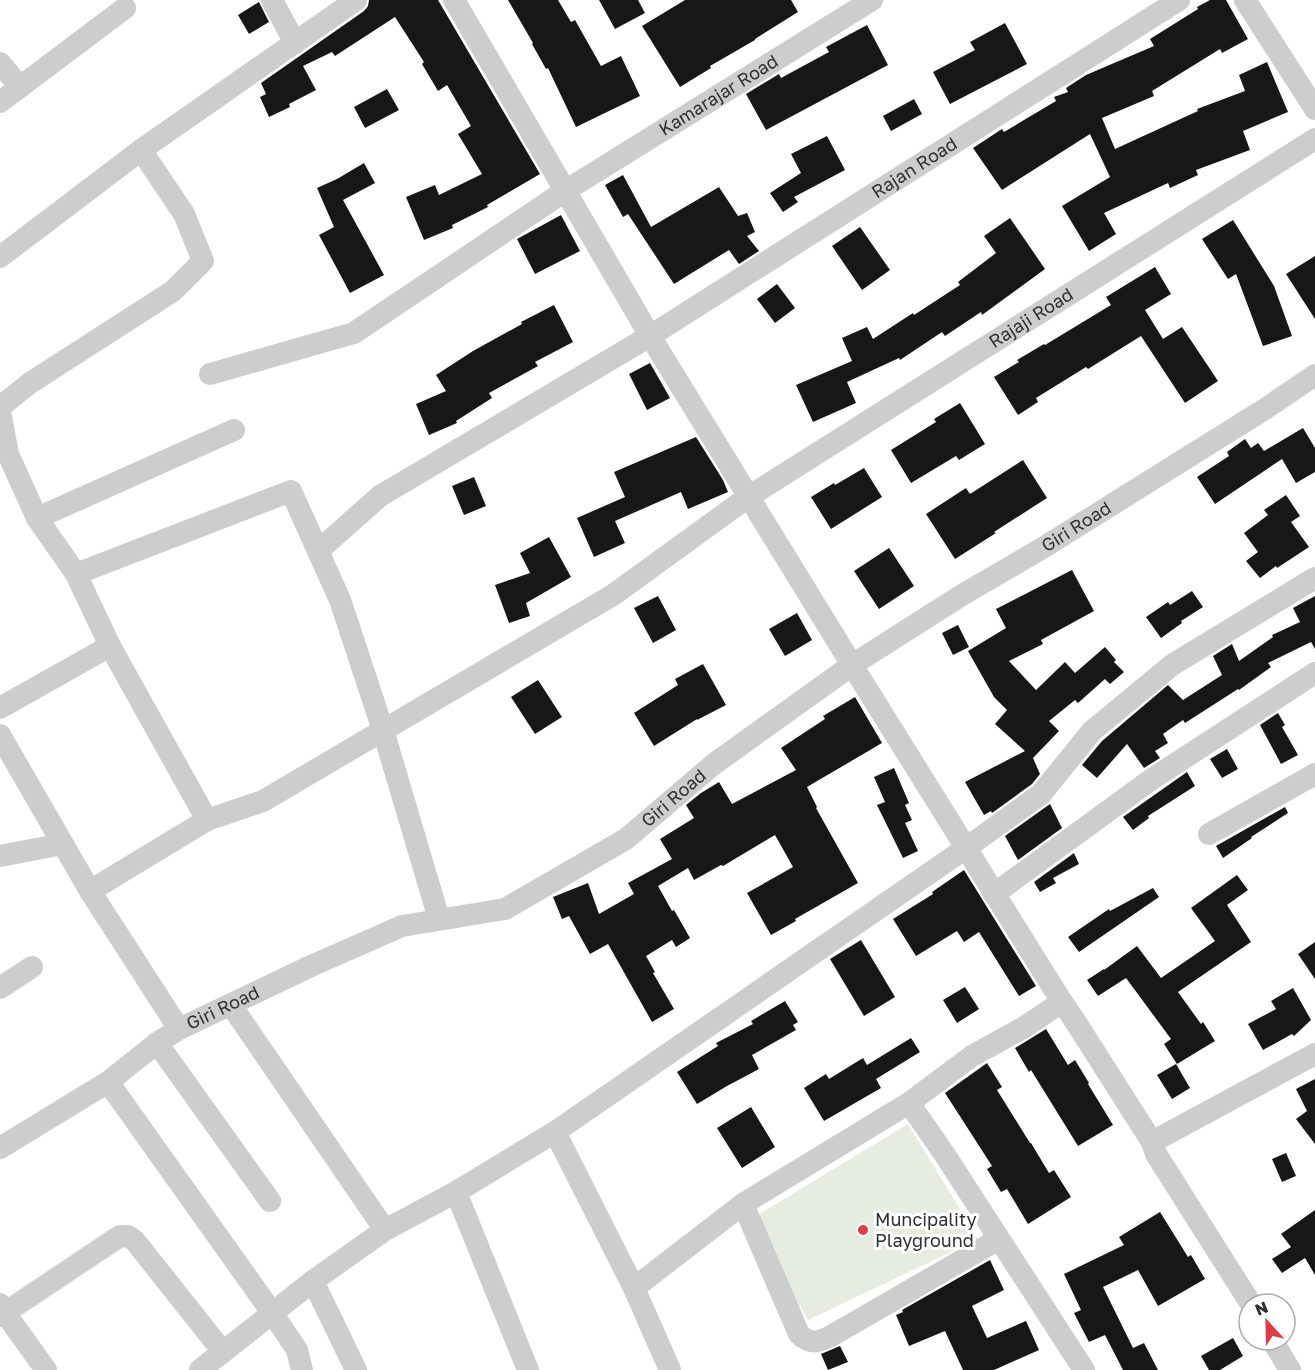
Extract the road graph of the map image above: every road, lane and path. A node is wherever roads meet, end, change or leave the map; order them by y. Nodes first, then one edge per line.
1 (272, 0) edge
2 (356, 0) edge
3 (454, 0) edge
4 (872, 0) edge
5 (1179, 0) edge
6 (1245, 0) edge
7 (125, 8) dead end
8 (295, 43) junction
9 (0, 63) edge
10 (20, 87) junction
11 (0, 102) edge
12 (1315, 109) edge
13 (1315, 139) edge
14 (141, 150) junction
15 (566, 191) junction
16 (0, 257) edge
17 (650, 336) junction
18 (210, 374) dead end
19 (1315, 375) edge
20 (0, 407) edge
21 (0, 411) edge
22 (234, 430) dead end
23 (4, 456) edge
24 (748, 497) junction
25 (37, 518) junction
26 (318, 550) junction
27 (76, 574) junction
28 (1315, 578) edge
29 (110, 646) junction
30 (852, 665) junction
31 (1315, 674) edge
32 (0, 708) edge
33 (382, 730) junction
34 (0, 735) edge
35 (1315, 774) edge
36 (207, 820) junction
37 (1209, 834) dead end
38 (63, 844) junction
39 (966, 848) junction
40 (0, 856) edge
41 (90, 891) junction
42 (994, 894) junction
43 (438, 920) junction
44 (32, 967) dead end
45 (0, 988) edge
46 (1062, 1002) junction
47 (231, 1005) junction
48 (179, 1029) junction
49 (157, 1043) junction
50 (1315, 1054) edge
51 (108, 1082) junction
52 (909, 1103) junction
53 (555, 1132) junction
54 (1152, 1142) junction
55 (0, 1148) edge
56 (456, 1192) junction
57 (270, 1201) dead end
58 (743, 1204) junction
59 (385, 1230) junction
60 (999, 1239) junction
61 (314, 1281) junction
62 (634, 1288) junction
63 (1243, 1292) edge
64 (2, 1311) edge
65 (273, 1314) junction
66 (223, 1352) junction
67 (1279, 1352) edge
68 (46, 1370) edge
69 (200, 1370) edge
70 (302, 1370) edge
71 (356, 1370) edge
72 (528, 1370) edge
73 (670, 1370) edge
74 (1084, 1370) edge
75 (1290, 1370) edge

1 - 8 street
2 - 8 street
3 - 15 street
4 - 15 street, Kamarajar Road
5 - 17 street, Rajan Road
6 - 12 street
7 - 10 street
8 - 14 street
9 - 10 street
10 - 11 street
13 - 24 street, Rajaji Road
14 - 16 street
14 - 20 street
15 - 17 street
15 - 18 street, Kamarajar Road
17 - 24 street
17 - 26 street, Rajan Road
19 - 30 street, Giri Road
21 - 23 street
22 - 25 street
23 - 25 street
24 - 30 street
24 - 33 street, Rajaji Road
25 - 27 street
26 - 27 street
26 - 33 street
27 - 29 street
28 - 39 street
29 - 32 street
29 - 36 street
30 - 39 street
30 - 43 street, Giri Road
31 - 42 street
33 - 36 street, Rajaji Road
33 - 43 street
34 - 38 street
35 - 37 street
36 - 41 street, Rajaji Road
38 - 40 street
38 - 41 street
39 - 42 street
39 - 53 street
41 - 48 street
42 - 46 street
43 - 47 street, Giri Road
44 - 45 street
46 - 52 street
46 - 54 street
47 - 48 street, Giri Road
47 - 59 street
48 - 49 street, Giri Road
49 - 51 street, Giri Road
49 - 57 street
50 - 54 street
51 - 55 street, Giri Road
51 - 65 street
52 - 58 street
52 - 60 street
53 - 56 street
53 - 62 street
54 - 63 street
56 - 59 street
56 - 72 street
58 - 60 street
58 - 62 street
59 - 61 street
60 - 74 street
61 - 65 street
61 - 71 street
62 - 73 street
64 - 66 street
64 - 68 street
65 - 66 street
65 - 70 street
66 - 69 street
67 - 75 street

